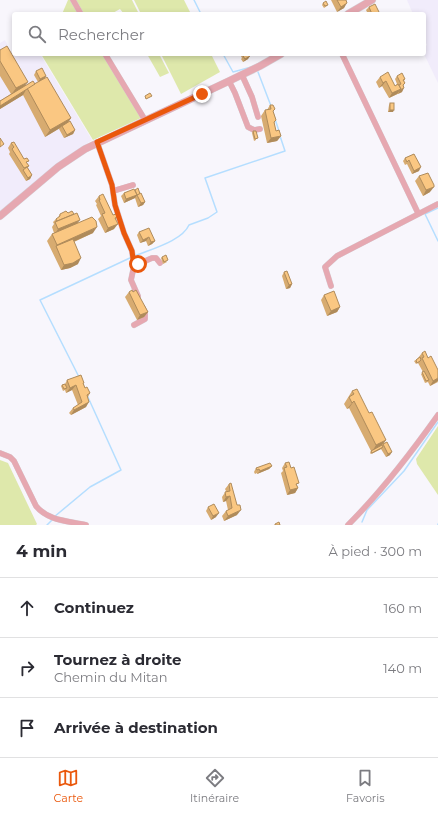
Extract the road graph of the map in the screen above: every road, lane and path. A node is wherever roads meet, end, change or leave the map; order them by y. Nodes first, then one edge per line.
1 (73, 0) edge
2 (372, 0) edge
3 (81, 12) edge
4 (351, 12) edge
5 (107, 56) edge
6 (277, 56) edge
7 (343, 56) edge
8 (242, 75) junction
9 (229, 81) junction
10 (258, 117) dead end
11 (145, 120) junction
12 (260, 129) dead end
13 (97, 142) junction
14 (133, 185) dead end
15 (113, 191) junction
16 (438, 204) edge
17 (418, 213) junction
18 (0, 216) edge
19 (160, 263) dead end
20 (134, 266) junction
21 (331, 286) dead end
22 (134, 324) dead end
23 (438, 415) edge
24 (0, 454) edge
25 (358, 516) junction
26 (86, 525) edge
27 (348, 525) edge
28 (357, 525) edge

1 - 3 street
2 - 4 street
5 - 11 street
6 - 8 street
7 - 17 street
8 - 9 street
8 - 10 street
9 - 11 street
9 - 12 street
11 - 13 street
13 - 15 street
13 - 18 street
14 - 15 street
15 - 20 street
16 - 17 street
17 - 21 street
19 - 20 street
20 - 22 street
23 - 25 street
24 - 26 street
25 - 27 street
25 - 28 street

